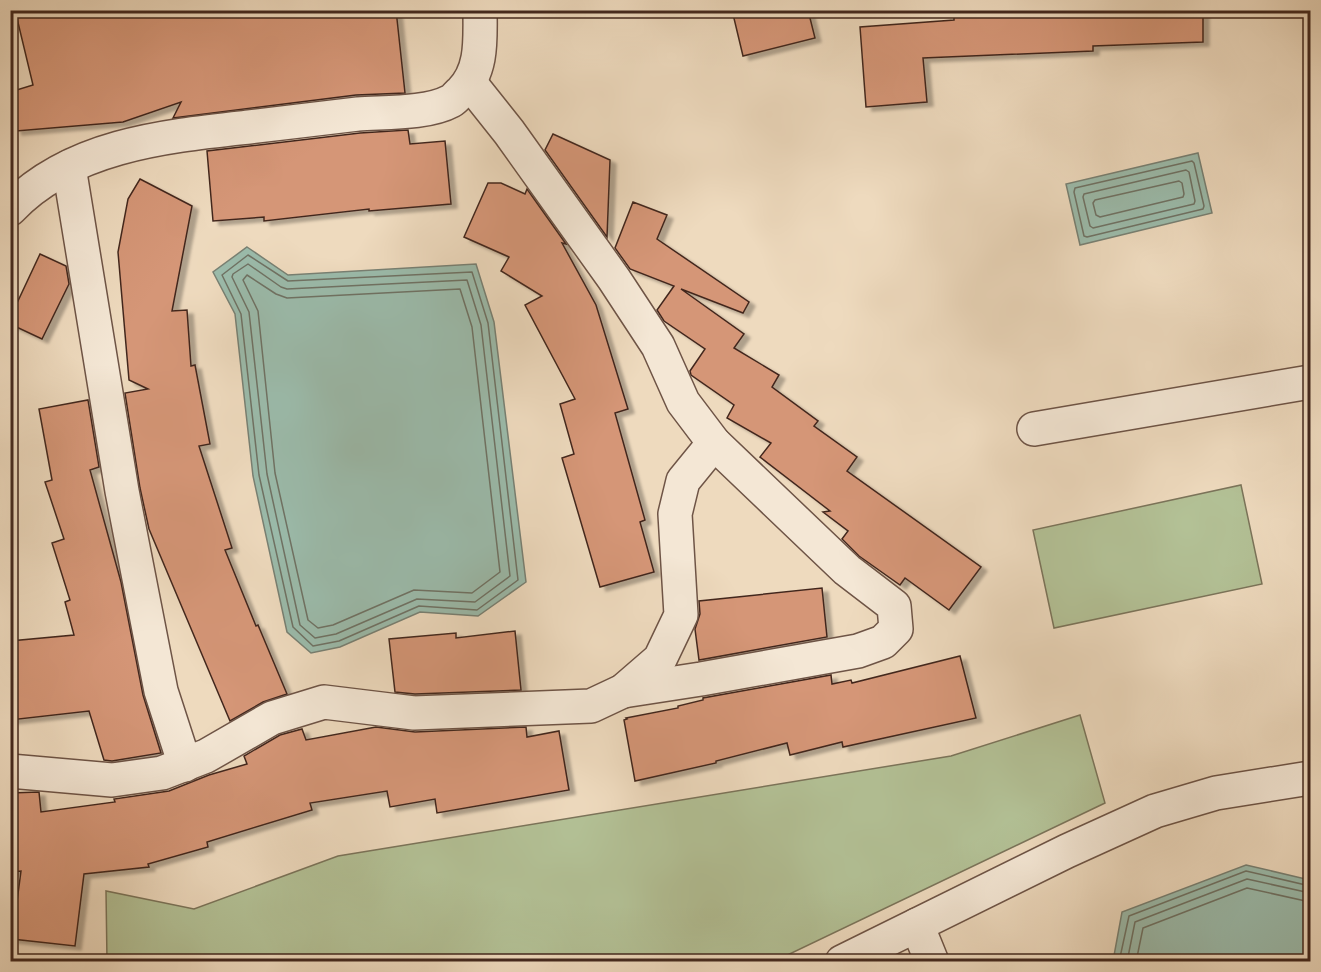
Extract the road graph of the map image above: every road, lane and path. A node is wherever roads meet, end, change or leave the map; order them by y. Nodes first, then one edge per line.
1 (480, 10) edge
2 (470, 83) junction
3 (69, 167) junction
4 (10, 209) edge
5 (1311, 382) edge
6 (1034, 429) dead end
7 (714, 443) junction
8 (623, 691) junction
9 (185, 765) junction
10 (10, 771) edge
11 (1311, 778) edge
12 (917, 925) junction
13 (842, 962) edge
14 (932, 962) edge

1 - 2 lane
2 - 3 lane
2 - 7 lane
3 - 4 lane
3 - 9 lane
5 - 6 lane
7 - 8 lane
7 - 8 lane
8 - 9 lane
9 - 10 lane
11 - 12 lane
12 - 13 lane
12 - 14 lane

